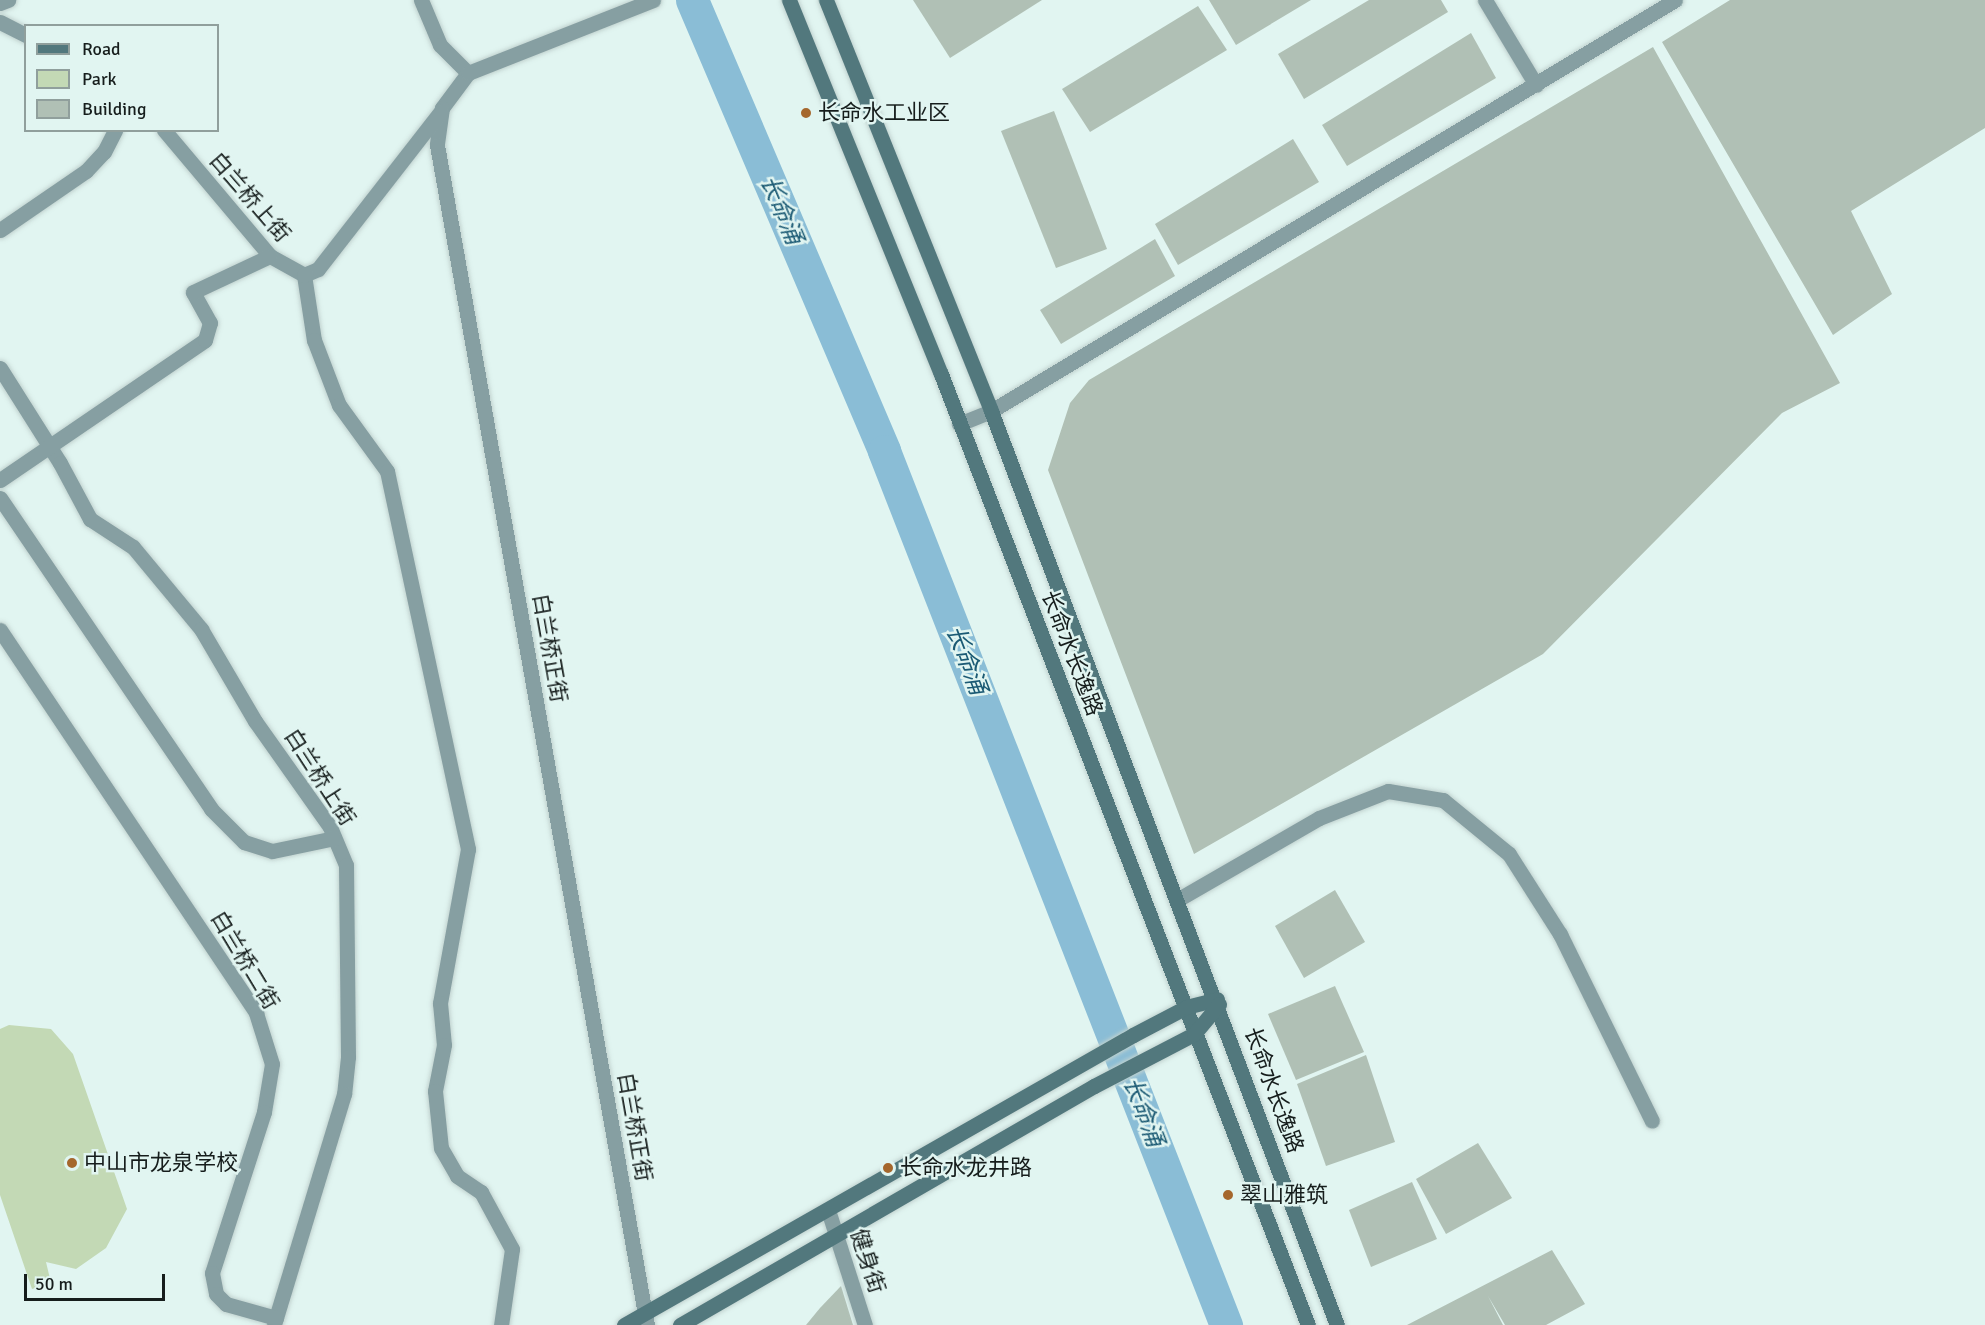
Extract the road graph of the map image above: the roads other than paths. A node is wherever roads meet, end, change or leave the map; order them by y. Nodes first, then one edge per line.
1 (421, 0) edge
2 (653, 0) edge
3 (789, 0) edge
4 (826, 0) edge
5 (1485, 0) edge
6 (1675, 0) edge
7 (0, 22) edge
8 (24, 34) edge
9 (468, 73) junction
10 (1536, 85) junction
11 (442, 108) junction
12 (114, 132) edge
13 (166, 132) edge
14 (0, 230) edge
15 (270, 256) junction
16 (304, 275) junction
17 (0, 368) edge
18 (991, 411) junction
19 (959, 424) junction
20 (50, 447) junction
21 (0, 480) edge
22 (0, 498) edge
23 (0, 630) edge
24 (334, 838) junction
25 (1177, 900) junction
26 (1218, 1002) junction
27 (1186, 1007) junction
28 (1194, 1034) junction
29 (1652, 1121) dead end
30 (828, 1210) junction
31 (835, 1233) junction
32 (646, 1320) edge
33 (275, 1321) edge
34 (501, 1325) edge
35 (624, 1325) edge
36 (680, 1325) edge
37 (865, 1325) edge
38 (1308, 1325) edge
39 (1337, 1325) edge

1 - 9 street
2 - 9 street
3 - 19 street, 长命水长逸路
4 - 18 street, 长命水长逸路
5 - 10 street
6 - 10 street
7 - 8 street
9 - 11 street, 白兰桥正街
10 - 18 street
11 - 16 street
11 - 32 street, 白兰桥正街
12 - 14 street
13 - 15 street, 白兰桥上街
15 - 16 street, 白兰桥上街
15 - 20 street
16 - 34 street
17 - 20 street, 白兰桥上街
18 - 19 street
18 - 25 street, 长命水长逸路
19 - 27 street, 长命水长逸路
20 - 21 street
20 - 24 street, 白兰桥上街
22 - 24 street
23 - 33 street, 白兰桥二街
24 - 33 street, 白兰桥上街
25 - 26 street, 长命水长逸路
25 - 29 street
26 - 27 street
26 - 28 street
26 - 39 street, 长命水长逸路
27 - 28 street, 长命水长逸路
27 - 30 street
28 - 31 street
28 - 38 street, 长命水长逸路
30 - 31 street, 健身街
30 - 32 street
31 - 36 street
31 - 37 street, 健身街
32 - 35 street

